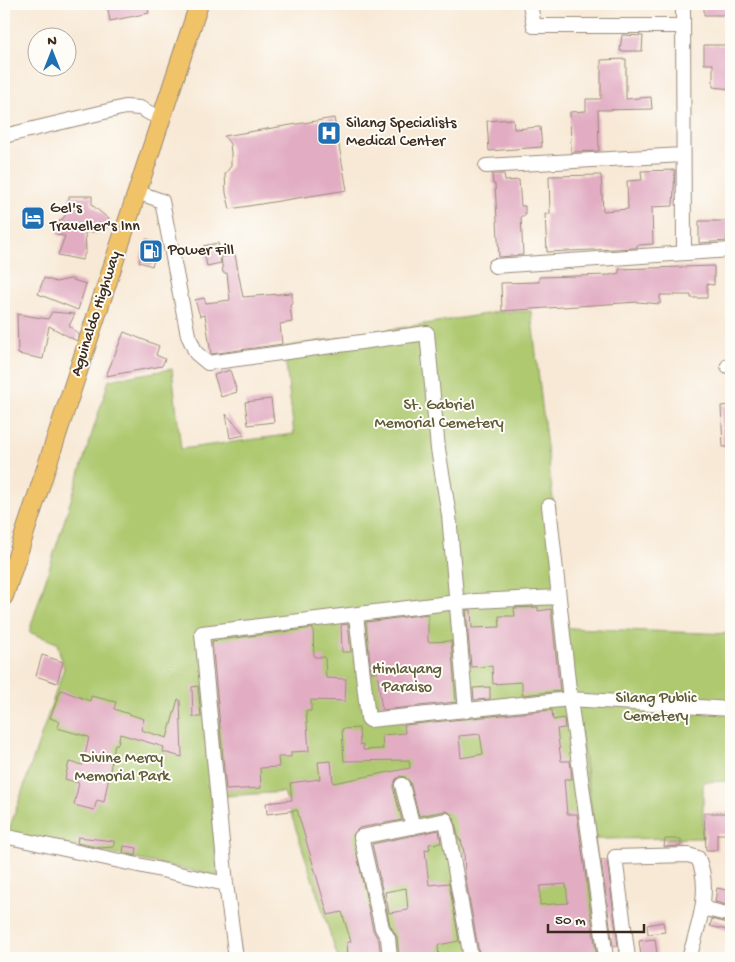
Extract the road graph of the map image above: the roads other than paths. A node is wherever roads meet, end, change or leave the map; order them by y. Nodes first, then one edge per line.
1 (199, 4) edge
2 (530, 4) edge
3 (683, 4) edge
4 (683, 26) junction
5 (161, 119) junction
6 (4, 136) edge
7 (683, 155) junction
8 (486, 166) dead end
9 (137, 192) junction
10 (731, 250) edge
11 (684, 253) junction
12 (495, 266) dead end
13 (549, 506) dead end
14 (4, 596) edge
15 (558, 597) junction
16 (457, 602) junction
17 (356, 615) junction
18 (570, 699) junction
19 (731, 709) edge
20 (466, 711) junction
21 (402, 785) dead end
22 (413, 827) junction
23 (4, 836) edge
24 (226, 884) junction
25 (702, 908) junction
26 (731, 915) edge
27 (236, 958) edge
28 (390, 958) edge
29 (471, 958) edge
30 (606, 958) edge
31 (628, 958) edge
32 (688, 958) edge

1 - 5 main road, Aguinaldo Highway
2 - 4 street
3 - 4 street
4 - 7 street
5 - 6 street
5 - 9 main road, Aguinaldo Highway
7 - 8 street
7 - 11 street
9 - 14 main road, Aguinaldo Highway
9 - 16 street
10 - 11 street
11 - 12 street
13 - 15 street
15 - 16 street
15 - 18 street
16 - 17 street
16 - 20 street
17 - 20 street
17 - 24 street
18 - 19 street
18 - 20 street
18 - 30 street
21 - 22 street
22 - 28 street
22 - 29 street
23 - 24 street
24 - 27 street
25 - 26 street
25 - 31 street
25 - 32 street

